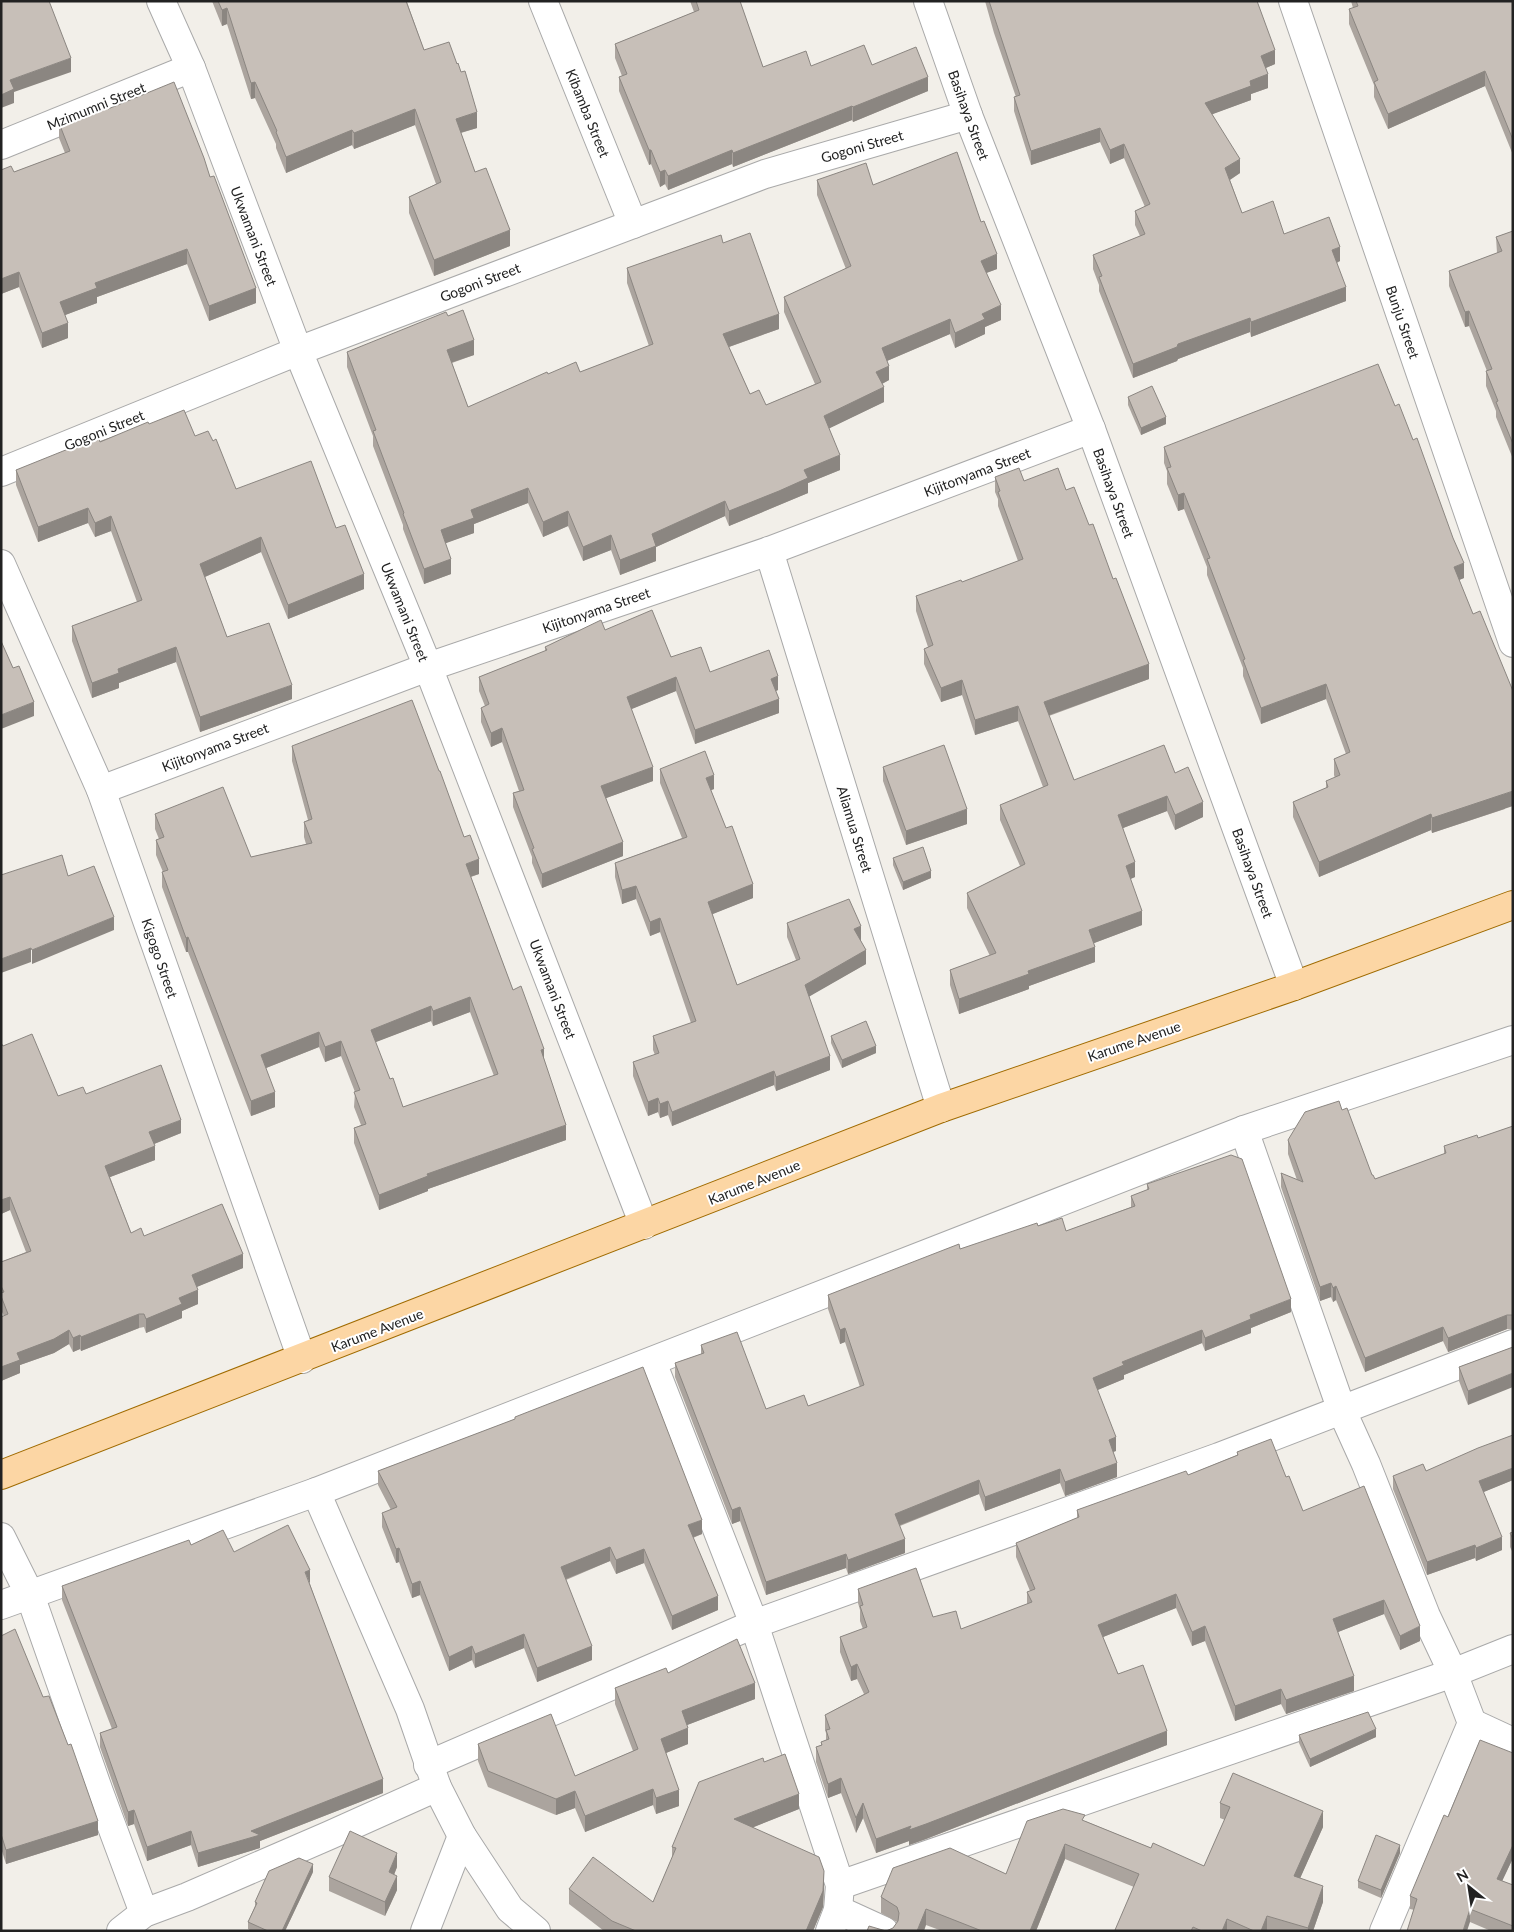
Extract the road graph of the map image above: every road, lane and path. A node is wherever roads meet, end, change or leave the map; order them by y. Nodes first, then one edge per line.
1 (161, 1) edge
2 (543, 1) edge
3 (928, 1) edge
4 (1292, 1) edge
5 (190, 68) junction
6 (968, 115) junction
7 (1, 145) edge
8 (633, 224) junction
9 (298, 351) junction
10 (1091, 429) junction
11 (1, 472) edge
12 (769, 551) junction
13 (1, 564) edge
14 (1513, 643) edge
15 (428, 667) junction
16 (101, 790) junction
17 (1513, 905) edge
18 (1294, 986) junction
19 (1513, 1040) edge
20 (941, 1108) junction
21 (1244, 1130) junction
22 (644, 1225) junction
23 (1513, 1344) edge
24 (302, 1359) junction
25 (652, 1362) junction
26 (1342, 1411) junction
27 (1, 1475) edge
28 (316, 1492) junction
29 (1, 1537) edge
30 (30, 1595) junction
31 (1, 1605) edge
32 (754, 1624) junction
33 (1513, 1649) edge
34 (1453, 1673) junction
35 (1472, 1723) junction
36 (1513, 1742) edge
37 (432, 1776) junction
38 (462, 1836) junction
39 (836, 1909) edge
40 (144, 1913) junction
41 (121, 1931) edge
42 (425, 1931) edge
43 (536, 1931) edge
44 (884, 1931) edge
45 (1384, 1931) edge

1 - 5 street, Ukwamani Street
2 - 8 street, Kibamba Street
3 - 6 street, Basihaya Street
4 - 14 street, Bunju Street
5 - 7 street, Mzimumni Street
5 - 9 street, Ukwamani Street
6 - 8 street, Gogoni Street
6 - 10 street, Basihaya Street
8 - 9 street, Gogoni Street
9 - 11 street, Gogoni Street
9 - 15 street, Ukwamani Street
10 - 12 street, Kijitonyama Street
10 - 18 street, Basihaya Street
12 - 15 street, Kijitonyama Street
12 - 20 street, Aliamua Street
13 - 16 street, Kigogo Street
15 - 16 street, Kijitonyama Street
15 - 22 street, Ukwamani Street
16 - 24 street, Kigogo Street
17 - 18 main road, Karume Avenue
18 - 20 main road, Karume Avenue
19 - 21 street
20 - 22 main road, Karume Avenue
21 - 25 street
21 - 26 street
22 - 24 main road, Karume Avenue
23 - 26 street
24 - 27 main road, Karume Avenue
25 - 28 street
25 - 32 street
26 - 32 street
26 - 34 street
28 - 30 street
28 - 37 street
29 - 30 street
30 - 31 street
30 - 40 street
32 - 37 street
32 - 39 street
33 - 34 street
34 - 35 street
34 - 39 street
35 - 36 street
35 - 45 street
37 - 38 street
37 - 40 street
38 - 42 street
38 - 43 street
39 - 44 street
40 - 41 street

